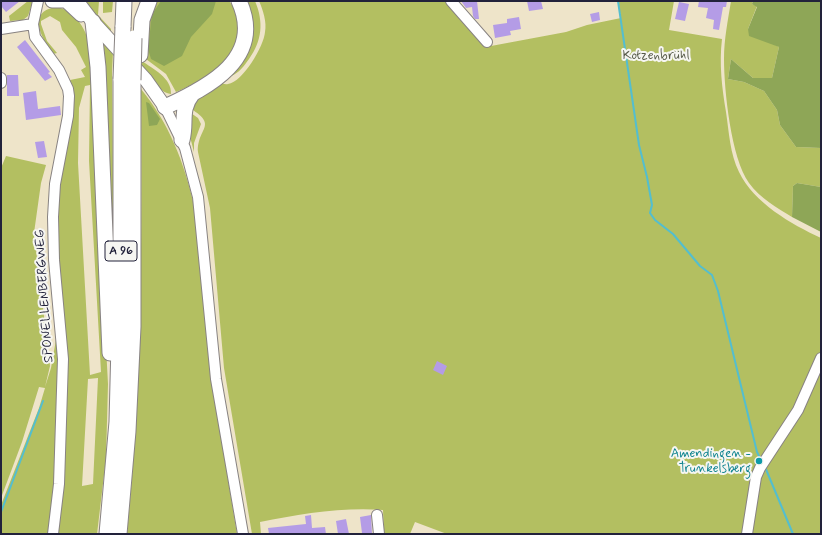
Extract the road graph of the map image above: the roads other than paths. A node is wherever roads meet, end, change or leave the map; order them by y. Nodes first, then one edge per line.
1 (38, 1) edge
2 (51, 1) edge
3 (62, 1) edge
4 (66, 1) edge
5 (77, 1) edge
6 (124, 1) edge
7 (137, 1) edge
8 (149, 1) edge
9 (239, 1) edge
10 (451, 1) edge
11 (34, 19) junction
12 (93, 22) junction
13 (1, 29) edge
14 (137, 41) junction
15 (487, 42) dead end
16 (1, 78) edge
17 (1, 83) edge
18 (129, 84) junction
19 (194, 92) junction
20 (165, 107) junction
21 (182, 140) junction
22 (821, 358) edge
23 (117, 422) junction
24 (377, 515) dead end
25 (53, 534) edge
26 (107, 534) edge
27 (119, 534) edge
28 (243, 534) edge
29 (379, 534) edge
30 (748, 534) edge

1 - 11 street
2 - 3 main road
2 - 11 street
4 - 12 main road
5 - 12 main road
6 - 18 highway, A 96, bridge
7 - 14 highway
8 - 14 highway
9 - 19 highway
10 - 15 street
11 - 13 street
11 - 25 street, SPONELLENBERGWEG
12 - 20 main road
12 - 23 highway, A 96
14 - 18 highway
16 - 17 street
18 - 23 highway, A 96
18 - 27 highway, A 96
19 - 20 highway
19 - 21 highway
20 - 21 street
21 - 28 street
22 - 30 street
23 - 26 highway, A 96
24 - 29 street

